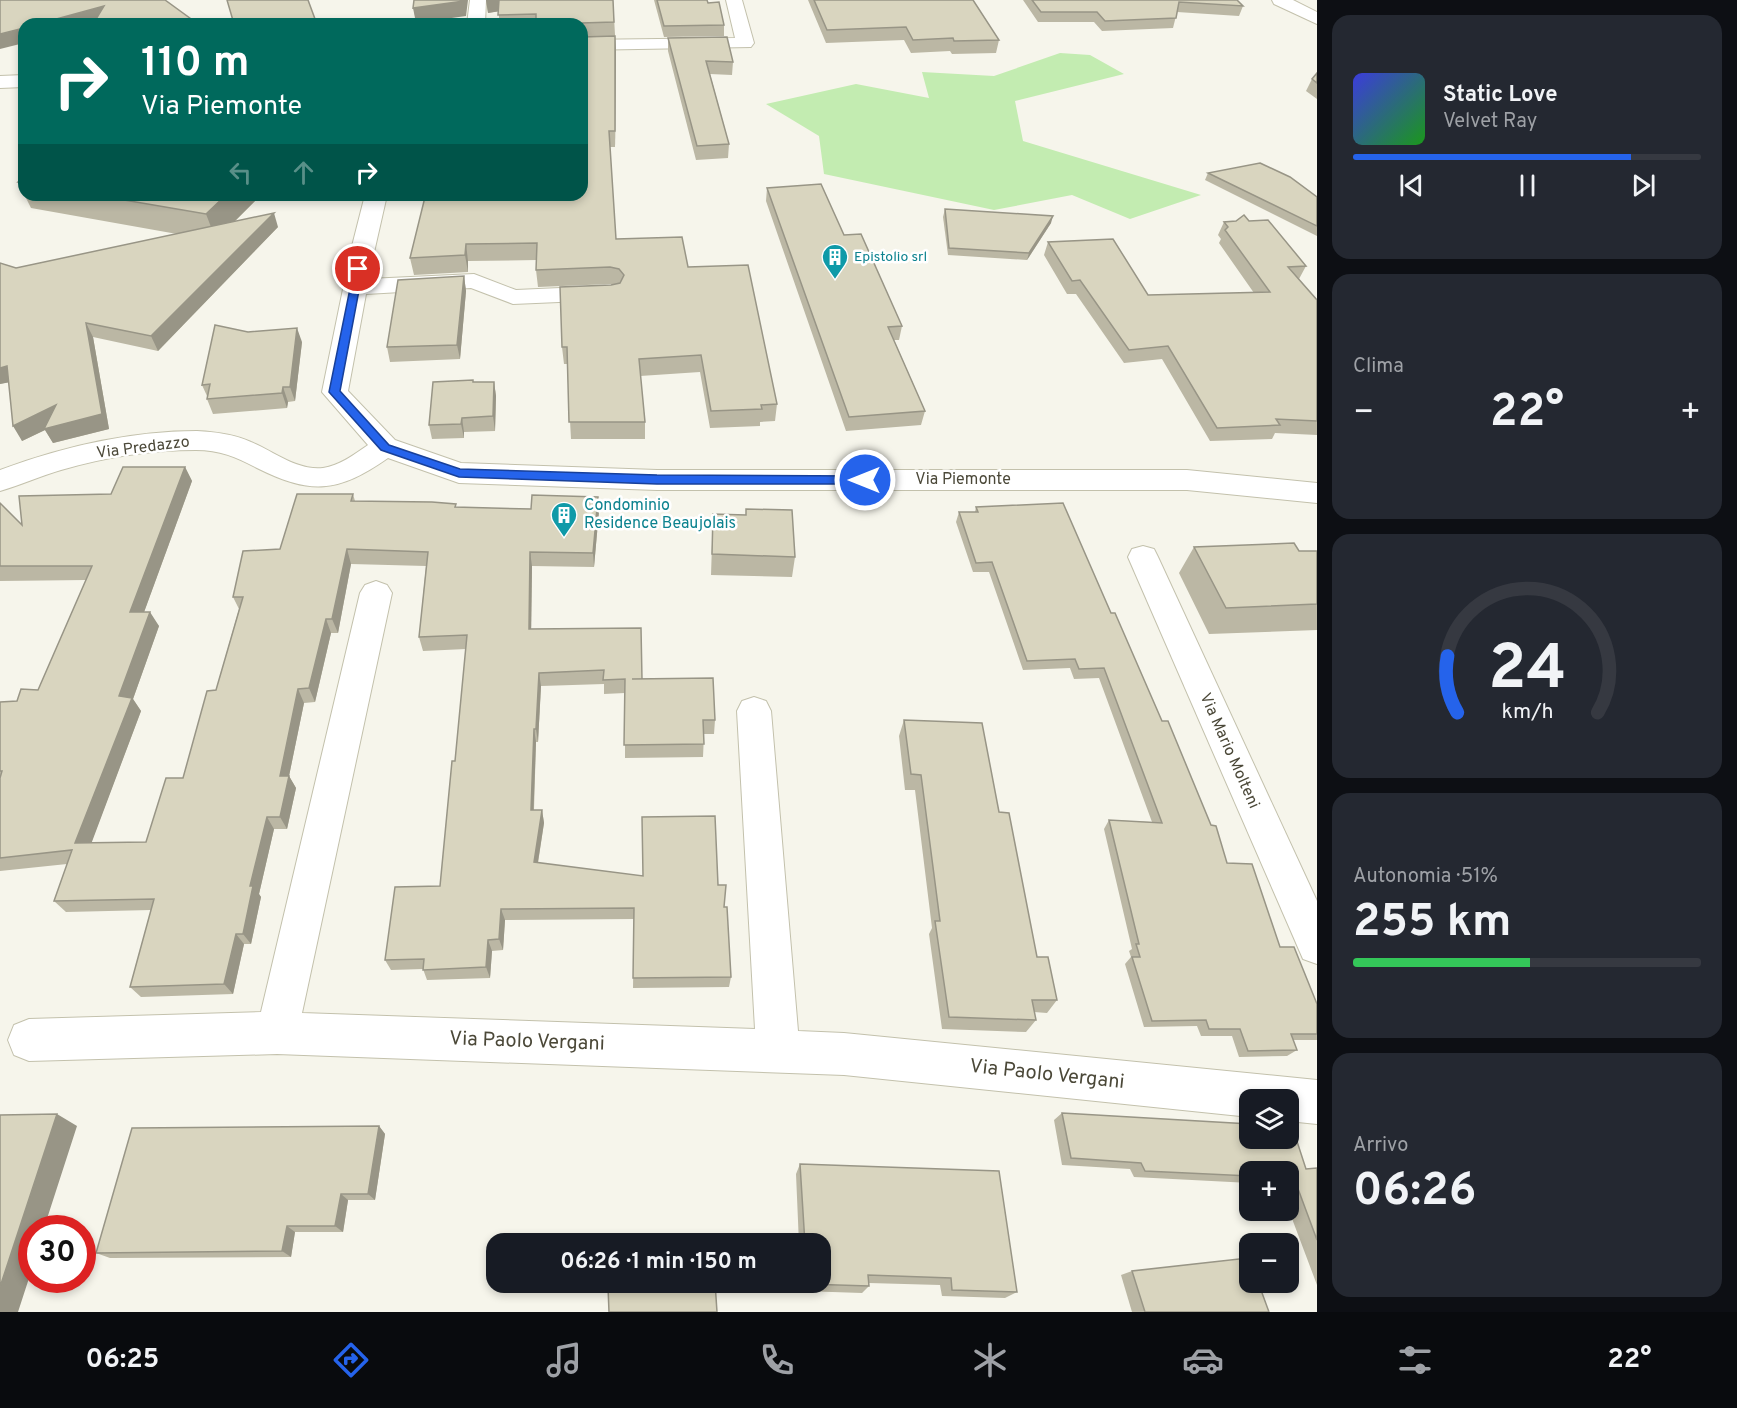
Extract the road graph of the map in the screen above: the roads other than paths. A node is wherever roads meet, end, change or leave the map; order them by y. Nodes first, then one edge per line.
1 (478, 0) edge
2 (734, 0) edge
3 (1280, 0) edge
4 (476, 18) edge
5 (1317, 19) edge
6 (588, 45) edge
7 (18, 81) edge
8 (0, 82) edge
9 (375, 201) edge
10 (355, 287) junction
11 (611, 293) edge
12 (385, 447) junction
13 (0, 481) edge
14 (1317, 493) edge
15 (1143, 557) dead end
16 (376, 593) dead end
17 (754, 711) dead end
18 (1317, 945) edge
19 (276, 1033) junction
20 (28, 1040) dead end
21 (778, 1051) junction
22 (1317, 1102) edge

1 - 4 street
2 - 6 street
3 - 5 street
7 - 8 street
9 - 10 street, Via Piemonte
10 - 11 street
10 - 12 street, Via Piemonte
12 - 13 street, Via Predazzo
12 - 14 street, Via Piemonte
15 - 18 street, Via Mario Molteni
16 - 19 street
17 - 21 street
19 - 20 street, Via Paolo Vergani
19 - 21 street, Via Paolo Vergani
21 - 22 street, Via Paolo Vergani

